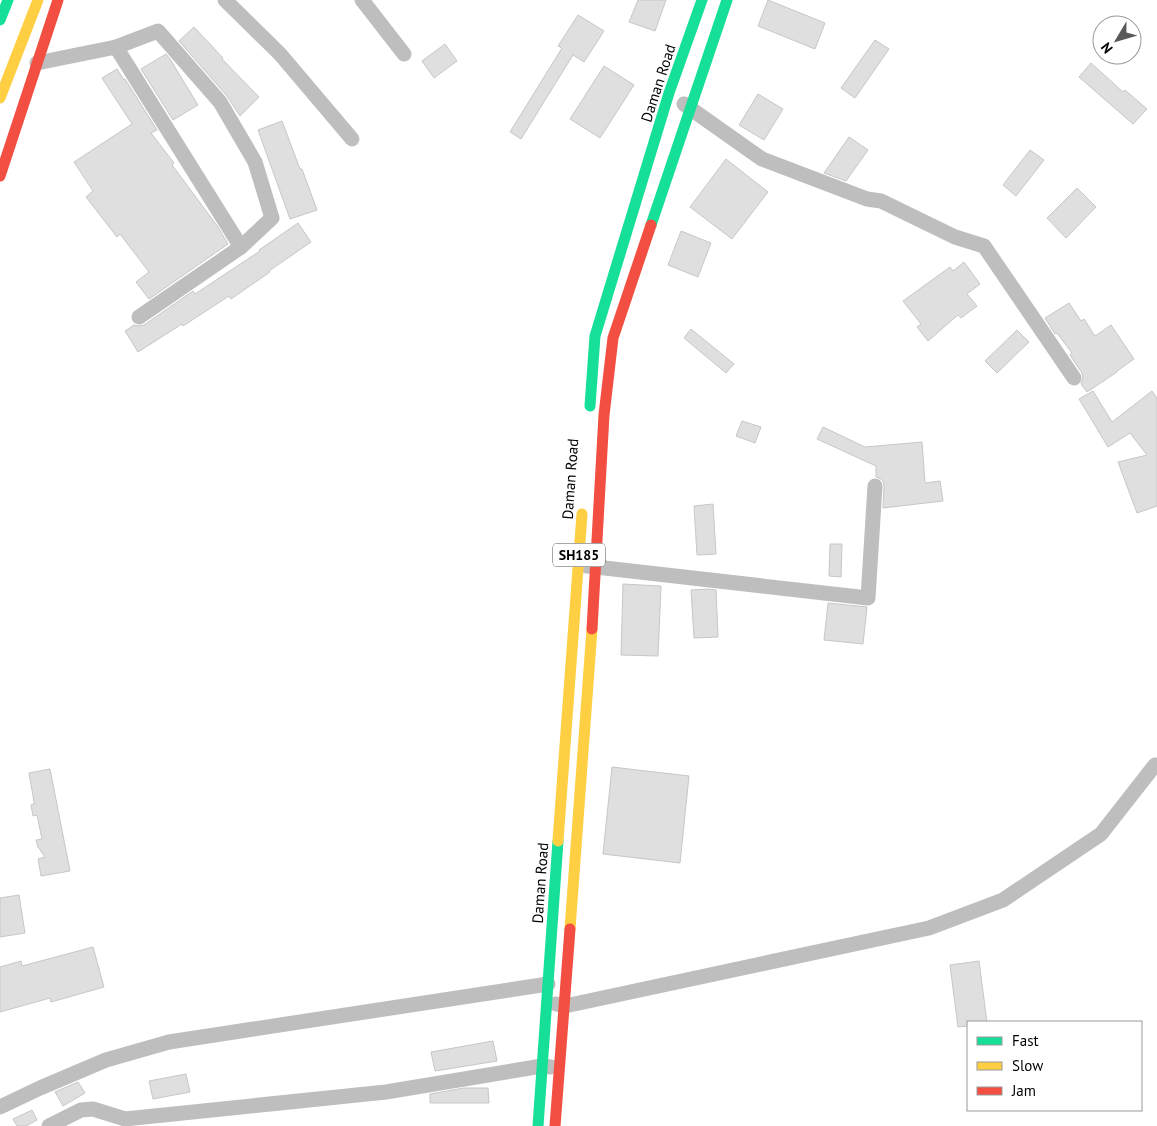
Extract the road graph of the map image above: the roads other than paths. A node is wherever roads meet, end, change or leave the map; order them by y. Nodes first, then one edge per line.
1 (8, 0) edge
2 (38, 0) edge
3 (58, 0) edge
4 (225, 0) edge
5 (362, 0) edge
6 (702, 0) edge
7 (727, 0) edge
8 (0, 20) edge
9 (116, 47) junction
10 (404, 54) dead end
11 (37, 63) junction
12 (669, 93) junction
13 (0, 98) edge
14 (690, 108) junction
15 (352, 140) dead end
16 (0, 176) edge
17 (241, 248) junction
18 (139, 317) dead end
19 (1074, 378) dead end
20 (589, 416) dead end
21 (875, 486) dead end
22 (583, 505) dead end
23 (578, 565) junction
24 (595, 568) junction
25 (1155, 765) dead end
26 (548, 984) junction
27 (547, 1002) junction
28 (565, 1006) junction
29 (542, 1066) junction
30 (559, 1067) junction
31 (0, 1108) edge
32 (48, 1126) edge
33 (538, 1126) edge
34 (555, 1126) edge

1 - 8 main road
2 - 13 main road
3 - 11 main road
4 - 15 street
5 - 10 street
6 - 12 main road, Daman Road
7 - 14 main road
9 - 11 street
9 - 17 street
9 - 17 street
11 - 16 main road
12 - 14 street
12 - 20 main road, Daman Road
14 - 19 street
14 - 24 main road
17 - 18 street
21 - 24 street
22 - 23 main road, Daman Road / SH185
23 - 24 street
23 - 26 main road, Daman Road / SH185
24 - 28 main road
25 - 28 street
26 - 27 main road, Daman Road / SH185
26 - 31 street
27 - 28 street
27 - 29 main road, Daman Road / SH185
28 - 30 main road
29 - 30 street
29 - 32 street
29 - 33 main road, Daman Road / SH185
30 - 34 main road

